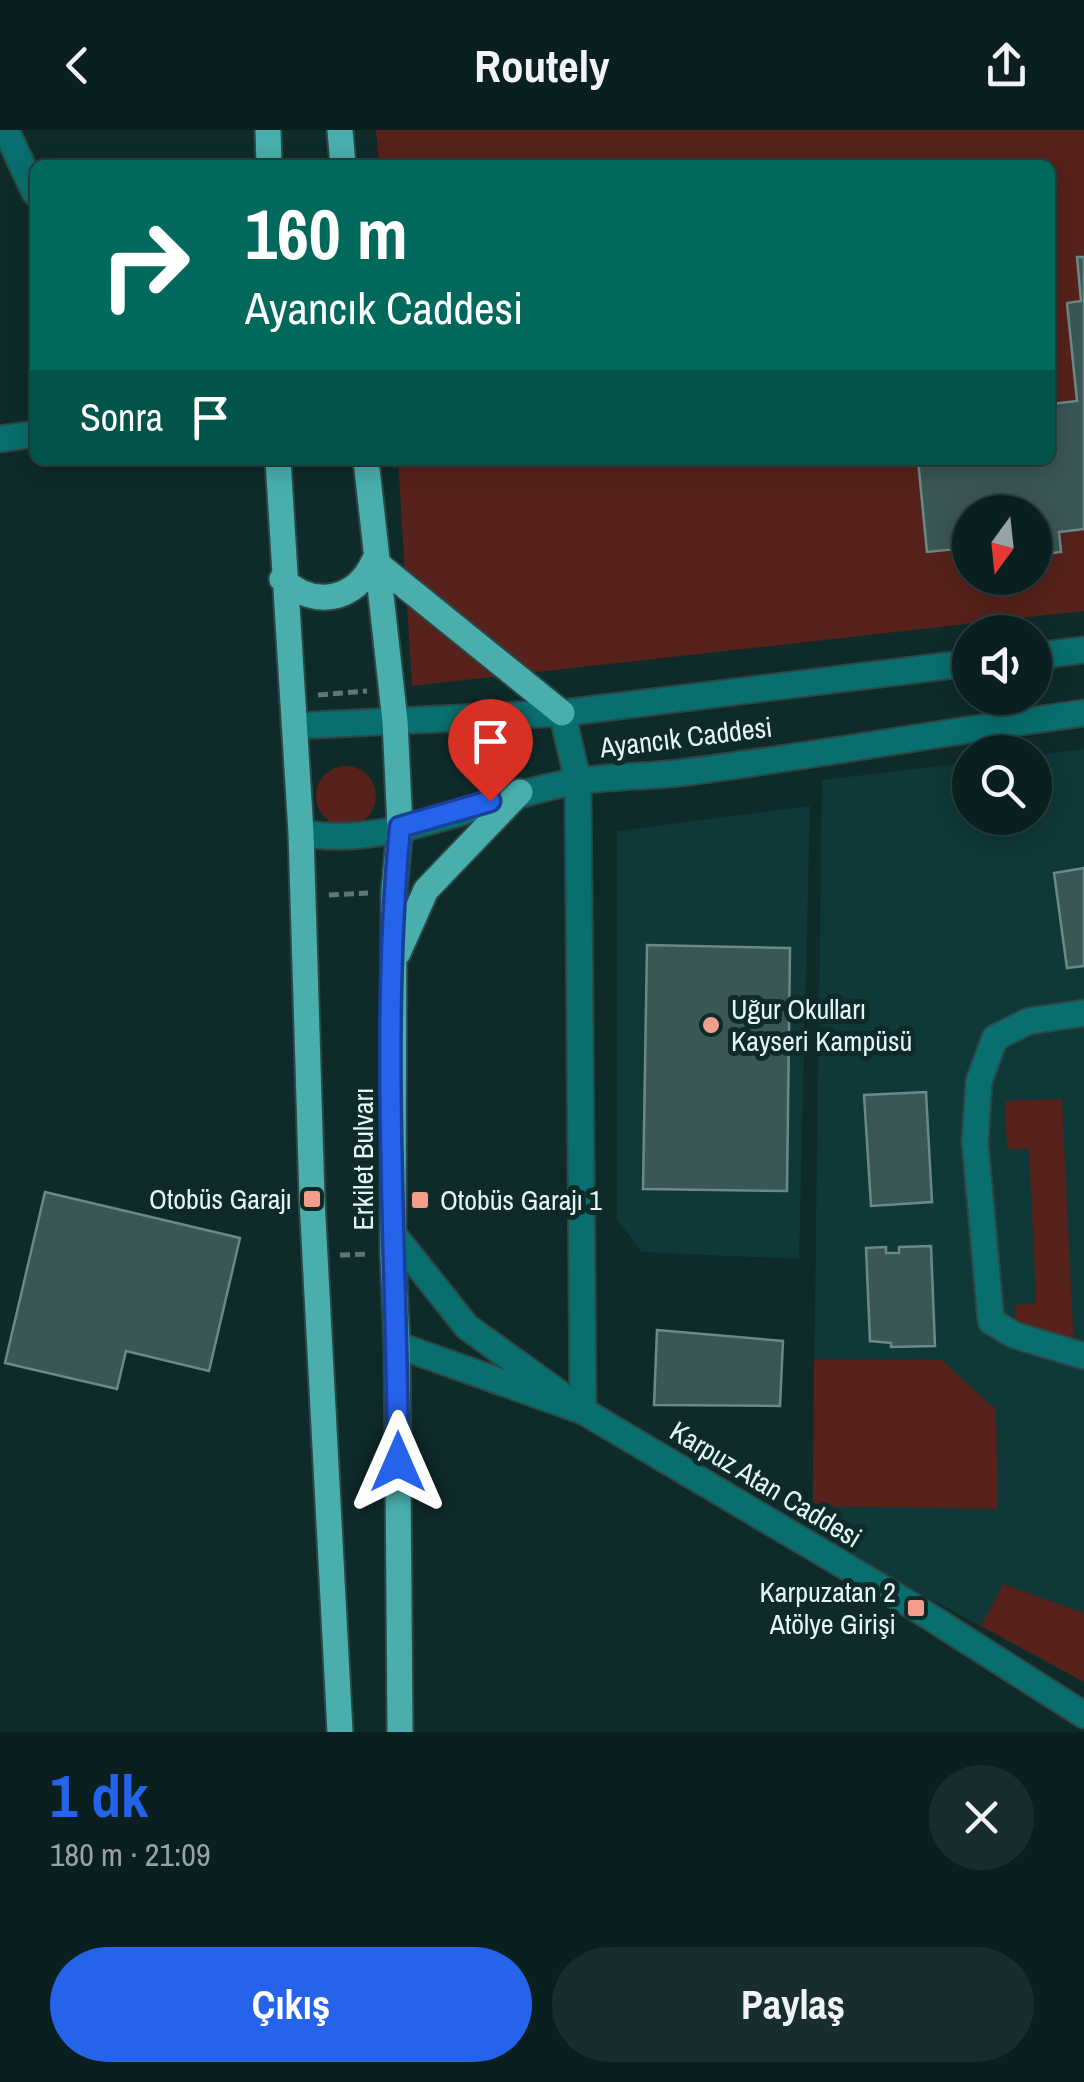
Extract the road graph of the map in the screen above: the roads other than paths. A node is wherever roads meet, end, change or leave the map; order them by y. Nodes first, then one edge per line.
1 (6, 130) edge
2 (268, 130) edge
3 (340, 130) edge
4 (269, 160) edge
5 (343, 160) edge
6 (30, 181) edge
7 (30, 435) edge
8 (0, 439) edge
9 (278, 465) edge
10 (366, 465) edge
11 (374, 560) junction
12 (282, 579) junction
13 (1084, 650) edge
14 (1052, 654) edge
15 (952, 666) edge
16 (562, 713) junction
17 (1084, 713) edge
18 (395, 721) junction
19 (294, 726) junction
20 (578, 781) junction
21 (520, 792) junction
22 (400, 827) junction
23 (301, 833) junction
24 (394, 962) junction
25 (1084, 1013) edge
26 (393, 1244) junction
27 (398, 1346) junction
28 (1084, 1356) edge
29 (583, 1411) junction
30 (1084, 1714) edge
31 (340, 1732) edge
32 (400, 1732) edge

1 - 6 street
2 - 4 main road
3 - 5 main road
7 - 8 street
9 - 12 main road
10 - 11 main road
11 - 12 main road
11 - 16 main road
11 - 18 main road
12 - 19 main road
13 - 14 street
15 - 16 street, Ayancık Caddesi
16 - 18 street, Ayancık Caddesi
16 - 20 street
17 - 20 street, Ayancık Caddesi
18 - 19 street, Ayancık Caddesi
18 - 22 main road, Erkilet Bulvarı
19 - 23 main road, Erkilet Bulvarı
20 - 21 street, Ayancık Caddesi
20 - 29 street
21 - 22 street, Ayancık Caddesi
21 - 24 main road
22 - 23 street, Ayancık Caddesi
22 - 24 main road, Erkilet Bulvarı
23 - 31 main road, Erkilet Bulvarı
24 - 26 main road, Erkilet Bulvarı
25 - 28 street
26 - 27 main road, Erkilet Bulvarı
26 - 29 street
27 - 29 street, Karpuz Atan Caddesi
27 - 32 main road, Erkilet Bulvarı
29 - 30 street, Karpuz Atan Caddesi

